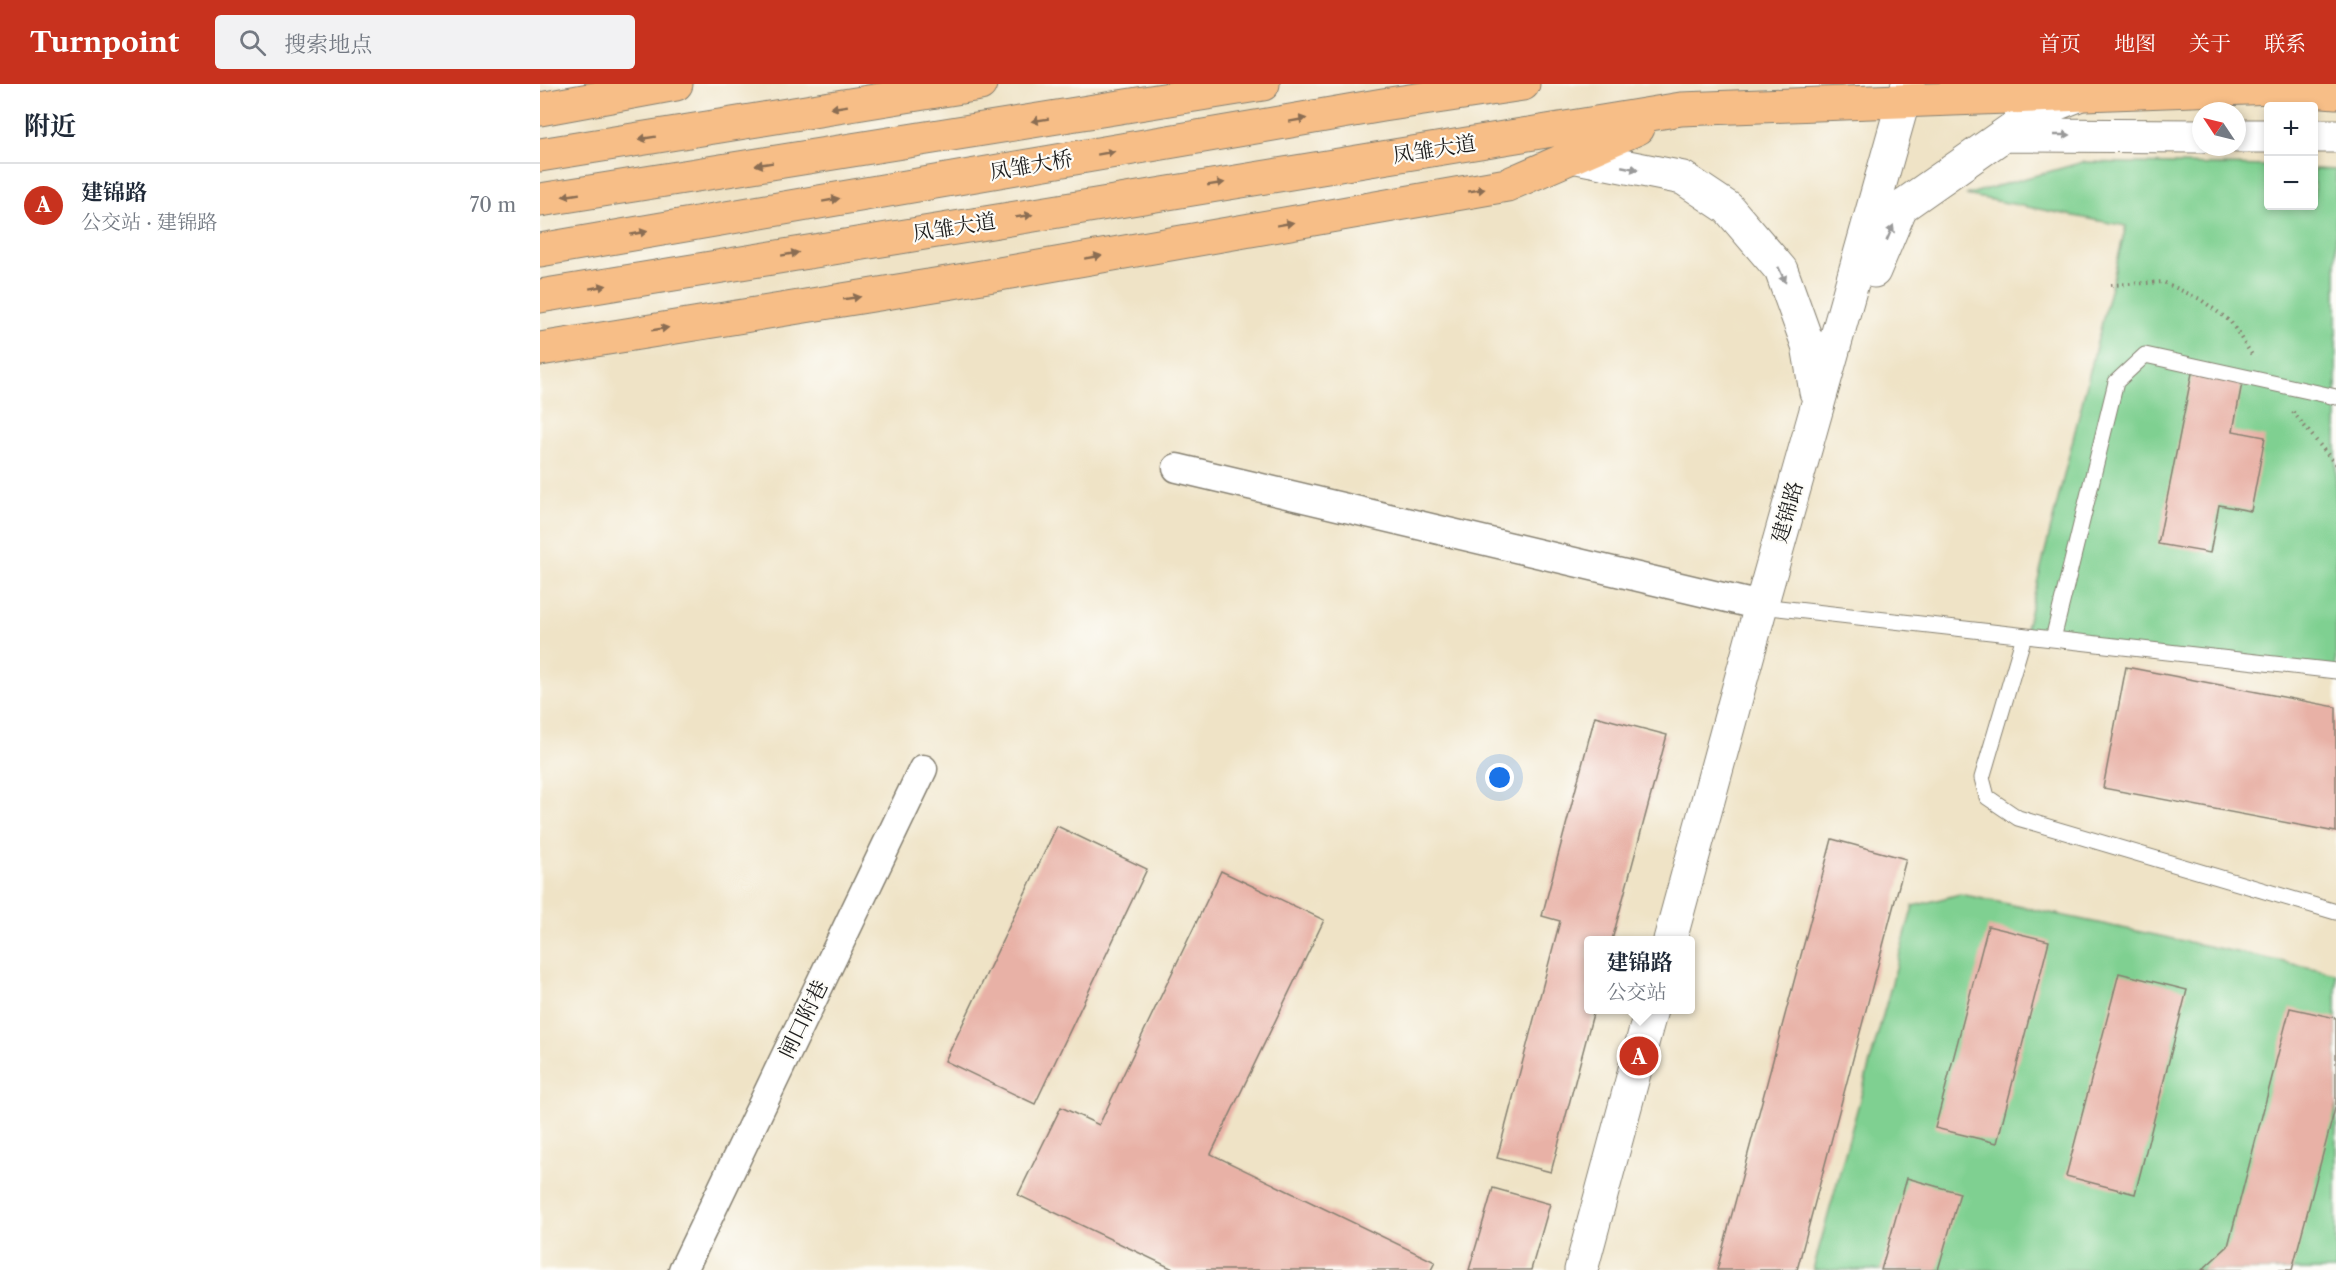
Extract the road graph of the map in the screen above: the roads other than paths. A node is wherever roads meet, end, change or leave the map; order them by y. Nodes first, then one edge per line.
1 (676, 84) edge
2 (980, 84) edge
3 (1263, 84) edge
4 (1523, 84) edge
5 (2336, 92) edge
6 (1906, 93) edge
7 (2080, 94) junction
8 (540, 109) edge
9 (1681, 109) junction
10 (2004, 135) junction
11 (2192, 136) edge
12 (2246, 136) edge
13 (2264, 136) edge
14 (2318, 136) edge
15 (2336, 136) edge
16 (540, 155) edge
17 (1572, 156) junction
18 (540, 200) edge
19 (540, 250) edge
20 (540, 296) edge
21 (540, 349) edge
22 (2336, 397) edge
23 (1818, 403) junction
24 (1177, 468) dead end
25 (1761, 606) junction
26 (2024, 636) junction
27 (2053, 639) junction
28 (2336, 671) edge
29 (923, 769) dead end
30 (2336, 912) edge
31 (1671, 936) edge
32 (1650, 1014) edge
33 (683, 1270) edge
34 (1581, 1270) edge

1 - 8 main road
2 -> 16 main road
3 -> 18 main road, 凤雏大桥
19 -> 4 main road, 凤雏大桥
5 - 7 main road, 凤雏大道
6 - 7 main road, 凤雏大道
6 - 9 main road, 凤雏大道
6 - 23 street, 建锦路
7 - 10 street
9 - 17 main road
20 -> 9 main road, 凤雏大道
10 -> 11 street
23 -> 10 street
12 - 13 street
14 - 15 street
21 -> 17 main road
17 -> 23 street
22 - 27 lane
23 - 25 street, 建锦路
24 - 25 street
25 - 26 lane
25 - 31 street, 建锦路
26 - 27 lane
26 - 30 lane
27 - 28 lane
29 - 33 street, 闸口附巷
32 - 34 street

